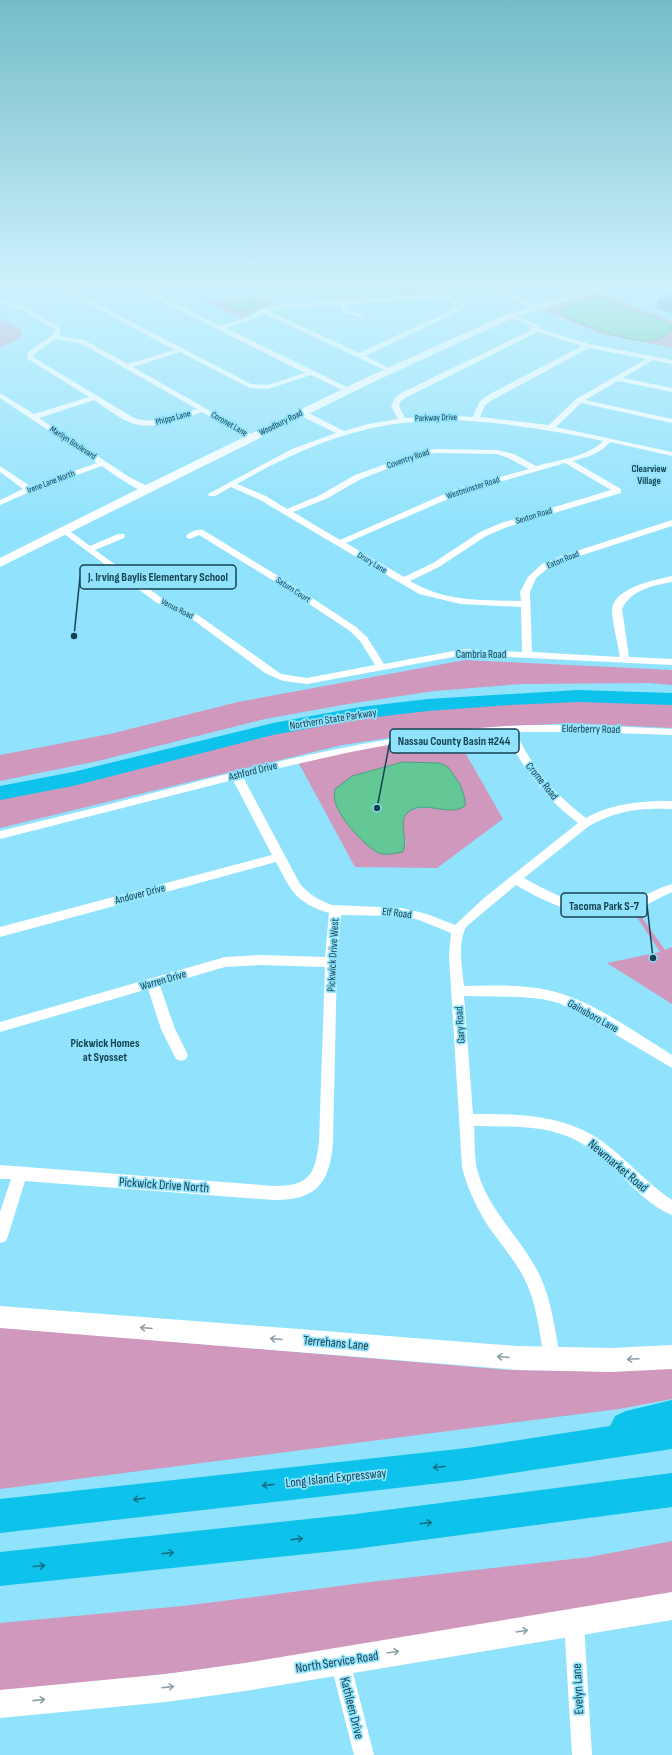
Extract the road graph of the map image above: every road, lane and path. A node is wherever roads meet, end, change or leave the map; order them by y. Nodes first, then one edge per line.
1 (41, 365) edge
2 (132, 365) edge
3 (210, 365) edge
4 (295, 365) edge
5 (378, 365) edge
6 (404, 365) edge
7 (466, 365) edge
8 (552, 365) edge
9 (641, 365) edge
10 (128, 366) joint
11 (391, 371) junction
12 (311, 373) junction
13 (616, 379) junction
14 (672, 390) edge
15 (348, 391) junction
16 (0, 395) edge
17 (94, 398) junction
18 (579, 401) junction
19 (203, 409) junction
20 (298, 415) junction
21 (33, 417) junction
22 (476, 417) junction
23 (402, 420) junction
24 (672, 421) edge
25 (551, 427) junction
26 (338, 434) junction
27 (252, 437) junction
28 (608, 440) junction
29 (672, 454) edge
30 (567, 460) junction
31 (103, 463) junction
32 (0, 468) edge
33 (535, 469) junction
34 (230, 484) junction
35 (29, 489) junction
36 (146, 489) junction
37 (212, 494) dead end
38 (0, 503) edge
39 (287, 512) junction
40 (672, 523) edge
41 (64, 531) junction
42 (121, 536) dead end
43 (190, 536) dead end
44 (339, 543) junction
45 (89, 549) junction
46 (0, 564) edge
47 (672, 579) edge
48 (403, 581) junction
49 (525, 604) junction
50 (527, 655) junction
51 (625, 660) junction
52 (672, 662) edge
53 (381, 667) junction
54 (293, 680) joint
55 (672, 690) edge
56 (672, 699) edge
57 (509, 730) junction
58 (672, 732) edge
59 (236, 775) junction
60 (0, 785) edge
61 (0, 793) edge
62 (672, 805) edge
63 (585, 823) junction
64 (0, 835) edge
65 (280, 857) junction
66 (516, 879) junction
67 (672, 888) edge
68 (335, 910) junction
69 (457, 931) junction
70 (0, 932) edge
71 (331, 962) junction
72 (152, 984) junction
73 (458, 991) junction
74 (0, 1027) edge
75 (181, 1055) dead end
76 (672, 1062) edge
77 (467, 1120) junction
78 (0, 1172) edge
79 (320, 1172) joint
80 (20, 1174) junction
81 (672, 1208) edge
82 (0, 1236) edge
83 (0, 1317) edge
84 (672, 1357) edge
85 (552, 1358) junction
86 (672, 1416) edge
87 (672, 1433) edge
88 (467, 1464) junction
89 (672, 1490) edge
90 (672, 1504) edge
91 (0, 1516) edge
92 (475, 1517) junction
93 (0, 1569) edge
94 (672, 1606) edge
95 (574, 1623) junction
96 (340, 1661) junction
97 (0, 1704) edge
98 (364, 1755) edge
99 (582, 1755) edge

1 - 17 street, Phipps Lane
2 - 10 street
3 - 12 street
4 - 12 street
5 - 11 street
6 - 11 main road, Woodbury Road
7 - 23 street
8 - 22 street
9 - 13 street
10 - 19 street, Coronet Lane
11 - 15 main road, Woodbury Road
12 - 15 street
13 - 14 street
13 - 18 street
15 - 20 main road, Woodbury Road
16 - 21 street, Marilyn Boulevard
17 - 19 street, Phipps Lane
17 - 21 street
18 - 24 street
18 - 25 street
19 - 27 street, Coronet Lane
20 - 26 street
20 - 27 main road, Woodbury Road
21 - 31 street, Marilyn Boulevard
22 - 23 street, Parkway Drive
22 - 25 street, Parkway Drive
23 - 26 street, Parkway Drive
25 - 28 street, Parkway Drive
26 - 34 street, Parkway Drive
27 - 36 main road, Woodbury Road
28 - 29 street, Parkway Drive
28 - 30 street, Westminster Road
30 - 33 street, Westminster Road
30 - 48 street, Sexton Road
31 - 35 street, Irene Lane North
31 - 36 street, Marilyn Boulevard
32 - 35 street
33 - 39 street, Coventry Road
33 - 44 street, Westminster Road
34 - 37 street, Parkway Drive
34 - 39 street, Drury Lane
35 - 38 street, Irene Lane North
36 - 41 main road, Woodbury Road
39 - 44 street, Drury Lane
40 - 49 street, Eaton Road
41 - 45 street, Venus Road
41 - 46 main road, Woodbury Road
42 - 45 street
43 - 53 street, Saturn Court
44 - 48 street, Drury Lane
45 - 54 street, Venus Road
47 - 51 street
48 - 49 street, Drury Lane
49 - 50 street, Eaton Road
50 - 51 street, Cambria Road
50 - 53 street, Cambria Road
51 - 52 street, Cambria Road
53 - 54 street, Cambria Road
55 - 60 highway, Northern State Parkway
56 - 61 highway, Northern State Parkway
57 - 58 street, Elderberry Road
57 - 59 street, Ashford Drive
57 - 63 street, Crome Road
59 - 64 street, Ashford Drive
59 - 65 street, Pickwick Drive West
62 - 63 street
63 - 66 street
65 - 68 street, Pickwick Drive West
65 - 70 street, Andover Drive
66 - 67 street
66 - 69 street
68 - 69 street, Elf Road
68 - 71 street, Pickwick Drive West
69 - 73 street, Gary Road
71 - 72 street, Warren Drive
71 - 79 street, Pickwick Drive West
72 - 74 street, Warren Drive
72 - 75 street
73 - 76 street, Gainsboro Lane
73 - 77 street, Gary Road
77 - 81 street, Newmarket Road
77 - 85 street, Gary Road
78 - 80 street, Pickwick Drive North
79 - 80 street, Pickwick Drive North
80 - 82 street
85 -> 83 main road, Terrehans Lane
84 -> 85 main road, Terrehans Lane
86 - 88 highway
87 - 88 highway, Long Island Expressway
88 -> 91 highway, Long Island Expressway
89 - 92 highway
90 - 92 highway
93 -> 92 highway
94 - 95 main road, North Service Road
96 -> 95 main road, North Service Road
95 - 99 street, Evelyn Lane
97 -> 96 main road, North Service Road
96 - 98 street, Kathleen Drive

